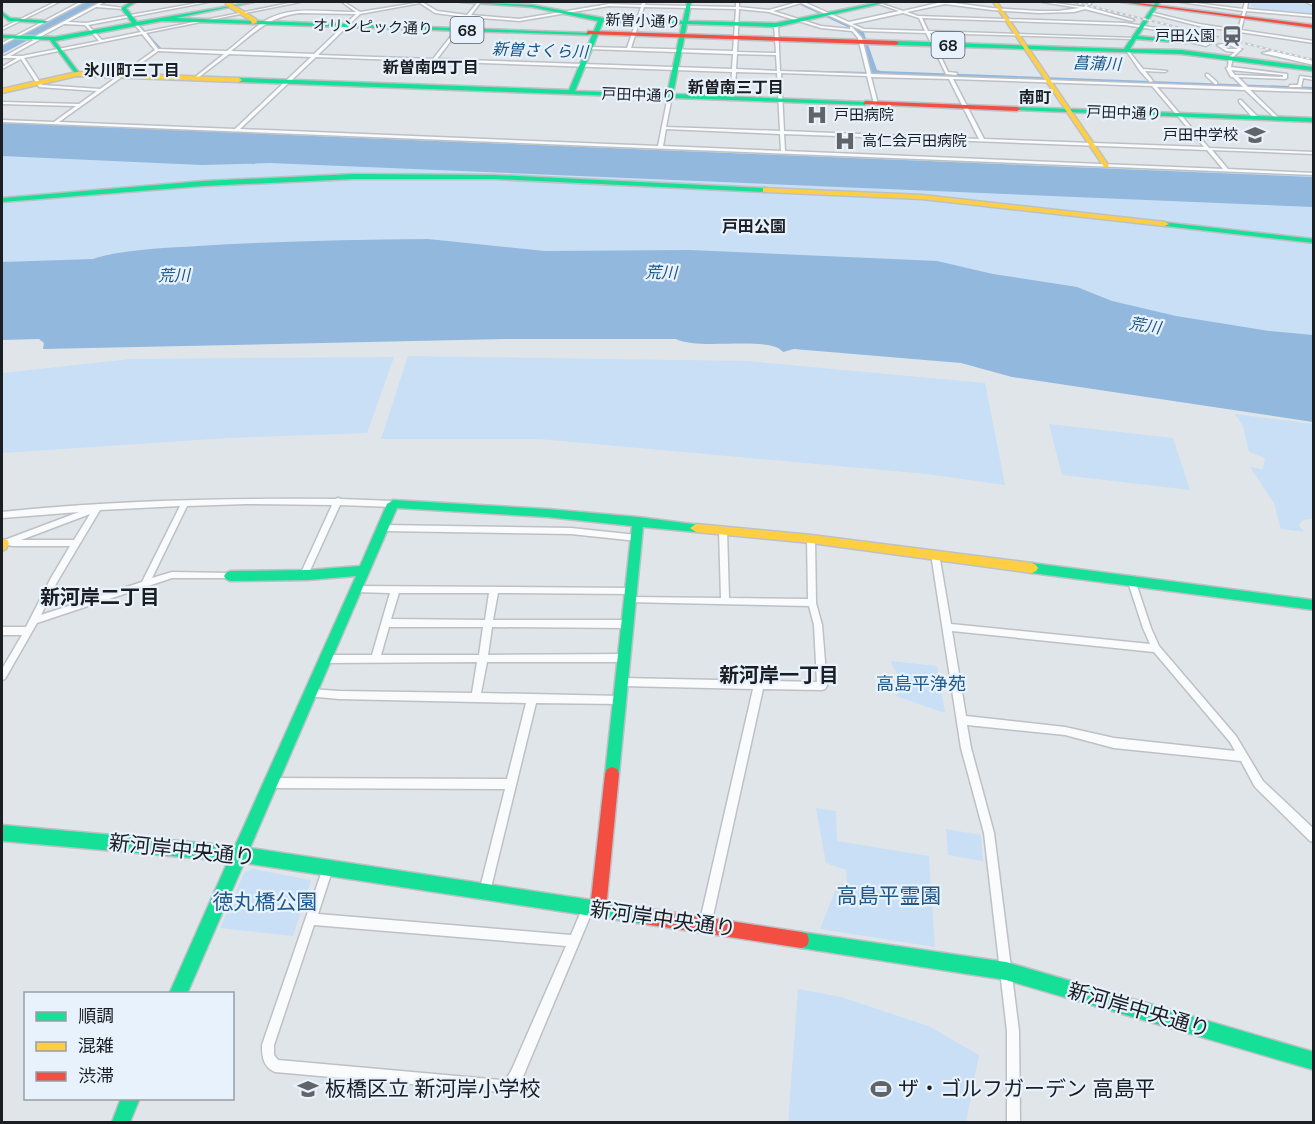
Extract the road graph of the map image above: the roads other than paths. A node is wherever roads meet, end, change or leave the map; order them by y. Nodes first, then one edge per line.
1 (57, 2) edge
2 (82, 2) edge
3 (103, 2) edge
4 (206, 2) edge
5 (252, 2) edge
6 (298, 2) edge
7 (345, 2) edge
8 (420, 2) edge
9 (462, 2) edge
10 (478, 2) edge
11 (738, 2) edge
12 (797, 2) edge
13 (881, 2) edge
14 (946, 2) edge
15 (1044, 2) edge
16 (1090, 2) edge
17 (1123, 2) edge
18 (1184, 2) edge
19 (1247, 2) edge
20 (1308, 2) edge
21 (289, 3) junction
22 (44, 4) dead end
23 (531, 4) edge
24 (644, 4) edge
25 (688, 4) edge
26 (51, 5) junction
27 (998, 5) edge
28 (1314, 5) edge
29 (74, 6) junction
30 (94, 6) junction
31 (231, 7) edge
32 (736, 8) junction
33 (1086, 8) junction
34 (299, 11) junction
35 (769, 11) junction
36 (902, 12) junction
37 (359, 13) junction
38 (566, 13) junction
39 (826, 14) junction
40 (1149, 14) edge
41 (469, 16) junction
42 (1314, 16) edge
43 (920, 17) junction
44 (162, 19) junction
45 (7, 20) edge
46 (601, 20) junction
47 (799, 20) junction
48 (1007, 20) junction
49 (1242, 20) junction
50 (45, 21) junction
51 (137, 21) edge
52 (201, 21) junction
53 (638, 21) junction
54 (684, 22) junction
55 (63, 23) junction
56 (259, 23) junction
57 (850, 23) junction
58 (735, 24) junction
59 (776, 25) junction
60 (346, 26) junction
61 (1314, 27) edge
62 (459, 29) junction
63 (854, 30) junction
64 (94, 32) junction
65 (927, 32) junction
66 (595, 34) junction
67 (634, 35) junction
68 (1018, 35) junction
69 (681, 36) junction
70 (866, 37) junction
71 (10, 38) edge
72 (734, 38) junction
73 (1133, 38) junction
74 (34, 39) junction
75 (776, 39) junction
76 (1198, 42) joint
77 (1314, 42) edge
78 (2, 44) edge
79 (933, 44) junction
80 (56, 45) junction
81 (1026, 47) junction
82 (589, 48) junction
83 (629, 49) junction
84 (156, 50) junction
85 (1126, 50) junction
86 (678, 51) junction
87 (228, 52) junction
88 (734, 52) junction
89 (777, 54) junction
90 (315, 55) junction
91 (4, 56) edge
92 (1231, 56) junction
93 (22, 57) junction
94 (436, 58) dead end
95 (1314, 63) edge
96 (583, 64) junction
97 (675, 67) junction
98 (2, 68) edge
99 (733, 69) junction
100 (1314, 69) edge
101 (1141, 70) junction
102 (778, 71) junction
103 (1165, 71) dead end
104 (867, 73) junction
105 (77, 74) junction
106 (121, 76) junction
107 (950, 76) junction
108 (1232, 76) junction
109 (195, 79) junction
110 (1048, 79) junction
111 (1314, 79) edge
112 (287, 82) junction
113 (38, 83) junction
114 (1152, 83) junction
115 (1207, 83) junction
116 (1216, 83) junction
117 (1243, 86) junction
118 (2, 90) edge
119 (101, 90) junction
120 (1314, 91) edge
121 (571, 93) junction
122 (670, 96) junction
123 (732, 99) junction
124 (780, 100) junction
125 (1240, 101) dead end
126 (2, 103) edge
127 (876, 104) junction
128 (79, 105) junction
129 (965, 107) junction
130 (1070, 111) junction
131 (1179, 116) junction
132 (1256, 118) junction
133 (1277, 119) junction
134 (1314, 120) edge
135 (2, 121) edge
136 (55, 123) junction
137 (663, 128) junction
138 (237, 130) junction
139 (782, 132) junction
140 (982, 140) junction
141 (1092, 145) junction
142 (660, 148) junction
143 (1208, 149) junction
144 (783, 153) junction
145 (1313, 154) edge
146 (1106, 166) junction
147 (1227, 171) junction
148 (1314, 174) edge
149 (2, 200) edge
150 (1314, 241) edge
151 (338, 501) junction
152 (185, 503) junction
153 (393, 504) junction
154 (97, 508) junction
155 (2, 515) edge
156 (638, 521) junction
157 (383, 528) junction
158 (723, 530) junction
159 (637, 538) junction
160 (811, 539) junction
161 (76, 543) junction
162 (2, 544) edge
163 (935, 554) junction
164 (364, 570) junction
165 (304, 575) junction
166 (230, 576) joint
167 (1131, 579) junction
168 (145, 584) junction
169 (356, 590) junction
170 (395, 590) junction
171 (494, 590) junction
172 (631, 596) junction
173 (725, 602) junction
174 (812, 603) junction
175 (1314, 605) edge
176 (33, 621) junction
177 (386, 623) junction
178 (489, 623) junction
179 (628, 624) junction
180 (946, 627) junction
181 (2, 631) edge
182 (29, 631) junction
183 (1156, 648) junction
184 (376, 658) junction
185 (483, 658) junction
186 (624, 658) junction
187 (325, 659) junction
188 (2, 676) edge
189 (622, 682) junction
190 (759, 685) junction
191 (310, 693) junction
192 (476, 698) junction
193 (532, 698) junction
194 (620, 700) junction
195 (961, 720) junction
196 (1243, 757) junction
197 (270, 783) junction
198 (511, 784) junction
199 (2, 833) edge
200 (1314, 837) edge
201 (239, 854) junction
202 (328, 868) junction
203 (485, 892) junction
204 (593, 909) junction
205 (310, 919) junction
206 (705, 925) junction
207 (574, 940) junction
208 (1006, 971) junction
209 (178, 992) edge
210 (1314, 1061) edge
211 (130, 1100) edge
212 (121, 1122) edge
213 (1014, 1122) edge

1 - 26 street
2 - 29 street
3 - 30 street
4 - 51 street
5 - 31 street
6 - 21 street
7 - 37 street
8 - 37 street
8 - 41 street
9 - 10 street, 新曽小通り
10 - 23 street, 新曽小通り
10 - 41 street
11 - 32 street
12 - 35 street
12 - 39 street
13 - 36 street
13 - 39 street, 新曽小通り
14 - 27 street
14 - 36 street
15 - 33 street
16 - 33 street
17 - 40 street
18 - 49 street
19 - 49 street
20 - 28 street
21 - 31 street
21 - 34 street
22 - 26 street
23 - 38 street, 新曽小通り
24 - 25 street
24 - 38 street
24 - 53 street
25 - 32 street
25 - 54 street
26 - 29 street
26 - 45 street
27 - 33 street
27 - 48 street
29 - 50 street
30 - 51 street
30 - 55 street
31 - 44 street
31 - 52 street
31 - 56 street
32 - 35 street
32 - 58 street
33 - 40 street
34 - 37 street
34 - 56 street
35 - 47 street
36 - 43 street
36 - 57 street
37 - 60 street
38 - 41 street
38 - 46 street, 新曽小通り
39 - 47 street, 新曽小通り
39 - 57 street
39 - 63 street
40 - 48 street
40 - 49 street
40 - 73 street
40 - 76 street
41 - 62 street
42 - 49 street
43 - 48 street
43 - 65 street
44 - 51 street, オリンピック通り / 68
44 - 52 street, オリンピック通り / 68
45 - 50 street
46 - 53 street, 新曽小通り
46 - 66 street
47 - 59 street, 新曽小通り
47 - 63 street
48 - 68 street
49 - 61 street
49 - 77 street
50 - 71 street
51 - 52 street
51 - 64 street, オリンピック通り / 68
51 - 84 street
52 - 56 street, オリンピック通り / 68
53 - 54 street, 新曽小通り
53 - 67 street
54 - 58 street, 新曽小通り
54 - 69 street
55 - 64 street
55 - 74 street
56 - 60 street, オリンピック通り / 68
56 - 87 street
57 - 70 street
58 - 59 street, 新曽小通り
58 - 72 street
59 - 75 street
60 - 62 street, オリンピック通り / 68
60 - 90 street
62 - 66 street, オリンピック通り / 68
62 - 94 street
63 - 70 street
64 - 80 street, オリンピック通り / 68
65 - 68 street
65 - 70 street
65 - 79 street
66 - 67 street, オリンピック通り / 68
66 - 82 street
67 - 69 street, オリンピック通り / 68
67 - 83 street
68 - 73 street
68 - 81 street
69 - 72 street, オリンピック通り / 68
69 - 86 street
70 - 75 street, オリンピック通り / 68
70 - 79 street, オリンピック通り / 68
70 - 104 street
71 - 74 street, 68
71 - 78 street
72 - 75 street, オリンピック通り / 68
72 - 88 street
73 - 76 street
73 - 85 street
74 - 80 street, オリンピック通り / 68
74 - 91 street
75 - 89 street
79 - 81 street, オリンピック通り / 68
79 - 107 street
80 - 93 street
80 - 105 street
81 - 85 street, オリンピック通り / 68
81 - 110 street
82 - 83 street
82 - 96 street
83 - 86 street
84 - 87 street
84 - 106 street
85 - 92 street, オリンピック通り / 68
85 - 101 street
86 - 88 street
86 - 97 street
87 - 90 street
87 - 109 street
88 - 89 street
88 - 99 street
89 - 102 street
90 - 96 street
90 - 112 street
91 - 93 street
92 - 100 street, オリンピック通り / 68
92 - 108 street
92 - 108 street
93 - 98 street
93 - 113 street
95 - 95 street
96 - 97 street
96 - 121 street
97 - 99 street
97 - 122 street
99 - 102 street
99 - 123 street
101 - 103 street
101 - 114 street
102 - 104 street
102 - 124 street
104 - 107 street
104 - 127 street
105 - 106 street, 戸田中通り
105 - 113 street, 戸田中通り
106 - 109 street, 戸田中通り
106 - 119 street
107 - 110 street
107 - 129 street
108 - 117 street
109 - 112 street, 戸田中通り
110 - 114 street
110 - 130 street
111 - 117 street
112 - 121 street, 戸田中通り
112 - 138 street
113 - 118 street, 戸田中通り
113 - 119 street
114 - 115 street
114 - 117 street
114 - 131 street
115 - 116 street
115 - 116 street
116 - 117 street
117 - 120 street
117 - 133 street
119 - 128 street
121 - 122 street, 戸田中通り
122 - 123 street, 戸田中通り
122 - 137 street
123 - 124 street, 戸田中通り
124 - 127 street, 戸田中通り
124 - 139 street
125 - 132 street
126 - 128 street
127 - 129 street, 戸田中通り
128 - 136 street
129 - 130 street, 戸田中通り
129 - 140 street
130 - 131 street, 戸田中通り
130 - 141 street
131 - 132 street, 戸田中通り
131 - 143 street
132 - 133 street, 戸田中通り
133 - 134 street, 戸田中通り
135 - 136 street
136 - 138 street
137 - 139 street
137 - 142 street
138 - 142 street
139 - 140 street
139 - 144 street
140 - 141 street
141 - 143 street
141 - 146 street
142 - 144 street
143 - 145 street
143 - 147 street
144 - 146 street
146 - 147 street
147 - 148 street
149 - 150 street
151 - 152 street
151 - 153 street
151 - 165 street
152 - 154 street
152 - 168 street
153 - 156 street
153 - 157 street
154 - 155 street
154 - 161 street
154 - 162 street
156 - 158 street
156 - 159 street
157 - 159 street
157 - 164 street
158 - 160 street
158 - 173 street
159 - 172 street
160 - 163 street
160 - 174 street
161 - 162 street
161 - 176 street
163 - 167 street
163 - 180 street
164 - 165 street
164 - 169 street
165 - 166 street
166 - 168 street
167 - 175 street
167 - 183 street
168 - 176 street
169 - 170 street
169 - 187 street
170 - 171 street
170 - 177 street
171 - 172 street
171 - 178 street
172 - 173 street
172 - 179 street
173 - 174 street
174 - 190 street
176 - 182 street
177 - 178 street
177 - 184 street
178 - 179 street
178 - 185 street
179 - 186 street
180 - 183 street
180 - 195 street
181 - 182 street
182 - 188 street
183 - 196 street
184 - 185 street
184 - 187 street
185 - 186 street
185 - 192 street
186 - 189 street
187 - 191 street
189 - 190 street
189 - 194 street
190 - 206 street
191 - 192 street
191 - 197 street
192 - 193 street
193 - 194 street
193 - 198 street
194 - 204 street
195 - 196 street
195 - 208 street
196 - 200 street
197 - 198 street
197 - 201 street
198 - 203 street
199 - 201 street, 新河岸中央通り
201 - 202 street, 新河岸中央通り
201 - 209 street
202 - 203 street, 新河岸中央通り
202 - 205 street
203 - 204 street, 新河岸中央通り
204 - 206 street, 新河岸中央通り
204 - 207 street
205 - 207 street
205 - 207 street
206 - 208 street, 新河岸中央通り
208 - 210 street, 新河岸中央通り
208 - 213 street
211 - 212 street

